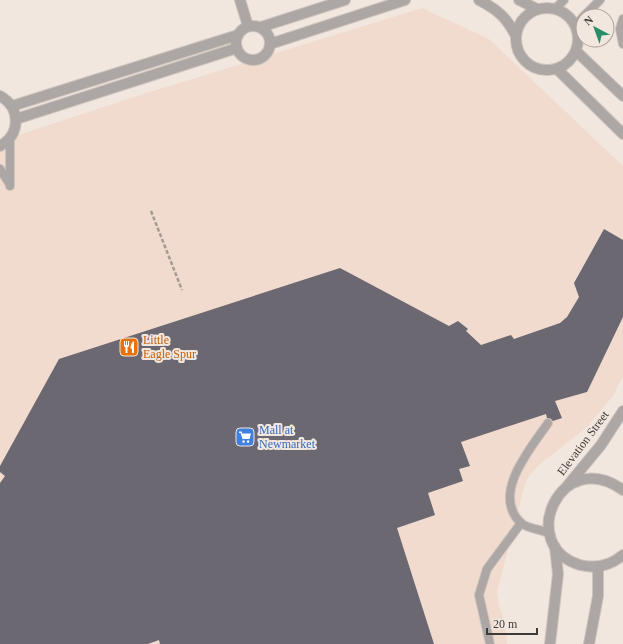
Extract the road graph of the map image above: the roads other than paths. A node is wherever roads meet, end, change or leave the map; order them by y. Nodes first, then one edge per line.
1 (240, 0) edge
2 (344, 0) edge
3 (405, 0) edge
4 (479, 0) edge
5 (519, 0) edge
6 (564, 0) edge
7 (600, 0) edge
8 (592, 8) edge
9 (555, 9) junction
10 (537, 10) junction
11 (623, 19) edge
12 (575, 24) edge
13 (248, 26) junction
14 (261, 27) junction
15 (238, 35) junction
16 (516, 36) junction
17 (270, 44) junction
18 (623, 44) edge
19 (237, 48) junction
20 (576, 48) edge
21 (576, 51) junction
22 (557, 69) junction
23 (0, 96) edge
24 (623, 96) edge
25 (12, 106) junction
26 (16, 119) junction
27 (623, 134) edge
28 (10, 139) junction
29 (0, 146) edge
30 (0, 169) edge
31 (623, 411) edge
32 (548, 422) dead end
33 (564, 489) junction
34 (623, 490) edge
35 (521, 523) junction
36 (549, 533) junction
37 (555, 546) junction
38 (623, 555) edge
39 (598, 567) junction
40 (490, 644) edge
41 (550, 644) edge
42 (589, 644) edge

1 - 13 street
2 - 14 street
3 - 17 street
4 - 16 street
5 - 10 street
6 - 9 lane
7 - 8 lane
9 - 10 street
9 - 12 street
10 - 16 street
11 - 18 lane
13 - 14 street
13 - 15 street
14 - 17 street
15 - 19 street
15 - 25 street
16 - 22 street
17 - 19 street
19 - 26 street
20 - 21 street
21 - 22 street
21 - 24 street
22 - 27 street
23 - 25 street
25 - 26 street
26 - 28 street
28 - 29 street
28 - 30 lane
31 - 33 street, Elevation Street
32 - 35 lane
33 - 34 street, Elevation Street
33 - 36 street, Elevation Street
35 - 36 lane
35 - 40 lane
36 - 37 street, Elevation Street
37 - 39 street, Elevation Street
37 - 41 street, Elevation Street
38 - 39 street
39 - 42 street

